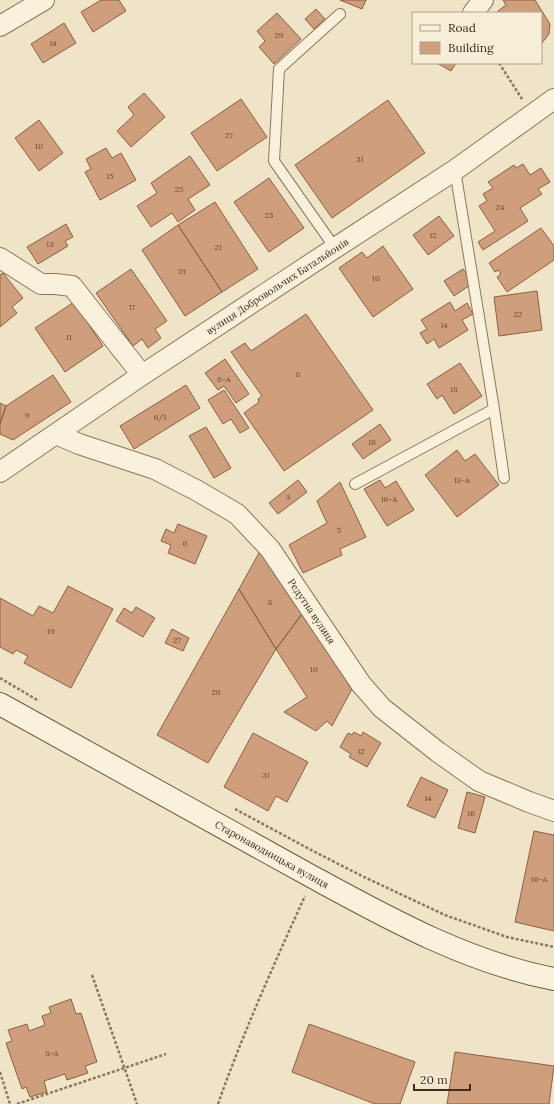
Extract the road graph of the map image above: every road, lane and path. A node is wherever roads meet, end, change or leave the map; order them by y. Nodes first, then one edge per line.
1 (44, 0) edge
2 (483, 0) edge
3 (474, 12) edge
4 (340, 14) dead end
5 (0, 26) edge
6 (499, 64) edge
7 (554, 99) edge
8 (532, 115) junction
9 (455, 170) junction
10 (335, 248) junction
11 (0, 258) edge
12 (142, 375) junction
13 (494, 409) junction
14 (56, 434) junction
15 (0, 472) edge
16 (504, 478) dead end
17 (355, 484) dead end
18 (0, 678) edge
19 (40, 701) dead end
20 (0, 704) edge
21 (229, 806) dead end
22 (554, 811) edge
23 (306, 896) dead end
24 (554, 948) edge
25 (92, 975) dead end
26 (554, 979) edge
27 (166, 1054) dead end
28 (125, 1068) junction
29 (0, 1072) edge
30 (10, 1104) edge
31 (17, 1104) edge
32 (137, 1104) edge
33 (218, 1104) edge

1 - 5 street
2 - 3 street
4 - 10 lane
6 - 8 path
7 - 8 street, вулиця Добровольчих Батальйонів
8 - 9 street, вулиця Добровольчих Батальйонів
9 - 10 street, вулиця Добровольчих Батальйонів
9 - 13 lane
10 - 12 street, вулиця Добровольчих Батальйонів
11 - 12 street
12 - 14 street, вулиця Добровольчих Батальйонів
13 - 16 lane
13 - 17 lane
14 - 15 street, вулиця Добровольчих Батальйонів
14 - 22 street, Редутна вулиця
18 - 19 path
20 - 26 main road, Старонаводницька вулиця
21 - 24 path
23 - 33 path
25 - 28 path
27 - 28 path
28 - 31 path
28 - 32 path
29 - 30 path

